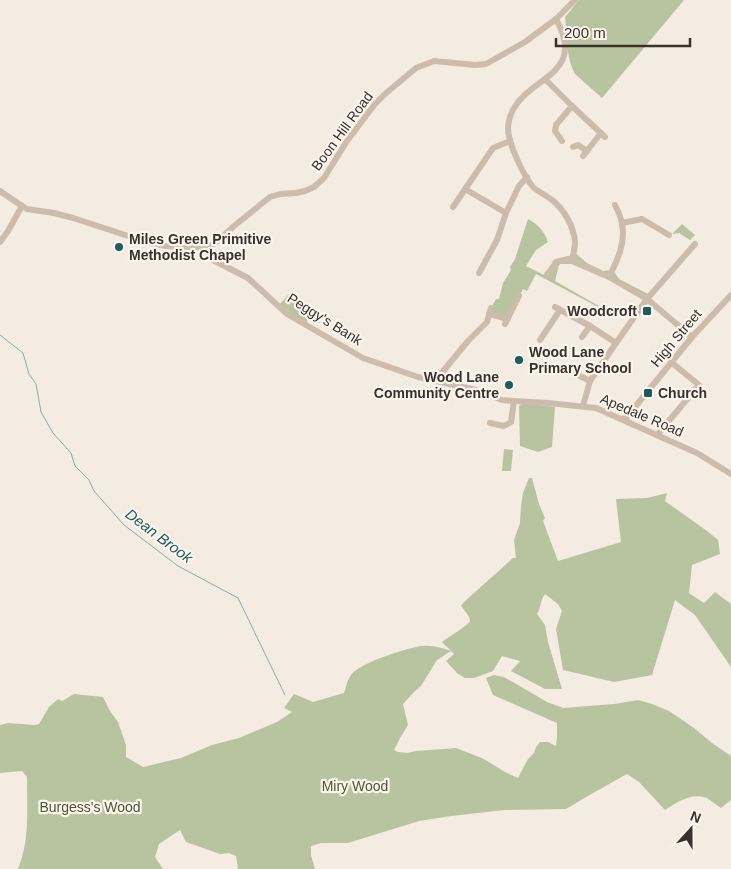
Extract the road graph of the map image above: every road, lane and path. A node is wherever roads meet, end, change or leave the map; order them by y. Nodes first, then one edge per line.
1 (575, 0) edge
2 (556, 19) junction
3 (546, 79) junction
4 (572, 106) junction
5 (510, 141) junction
6 (561, 141) dead end
7 (573, 147) dead end
8 (527, 177) junction
9 (465, 189) junction
10 (1, 192) edge
11 (22, 206) junction
12 (453, 207) dead end
13 (615, 209) dead end
14 (506, 213) junction
15 (622, 223) junction
16 (669, 235) dead end
17 (0, 242) edge
18 (695, 244) dead end
19 (208, 247) junction
20 (572, 261) junction
21 (479, 272) dead end
22 (546, 276) dead end
23 (609, 277) junction
24 (731, 295) edge
25 (519, 296) dead end
26 (647, 299) junction
27 (590, 326) junction
28 (535, 333) dead end
29 (582, 337) dead end
30 (692, 337) junction
31 (616, 343) junction
32 (671, 362) junction
33 (570, 371) dead end
34 (418, 377) joint
35 (590, 380) junction
36 (435, 381) junction
37 (514, 401) junction
38 (583, 406) junction
39 (622, 419) junction
40 (490, 423) dead end
41 (657, 435) junction
42 (731, 474) edge

1 - 2 street, Boon Hill Road
2 - 3 street
2 - 19 street, Boon Hill Road
3 - 4 street
3 - 5 street
4 - 6 street
4 - 7 street
5 - 8 street
5 - 9 street
8 - 14 street
8 - 20 street
9 - 12 street
9 - 14 street
10 - 11 street
11 - 17 street
11 - 19 street
13 - 15 street
14 - 21 street
15 - 16 street
15 - 23 street
18 - 26 street
19 - 34 street, Peggy's Bank
20 - 22 street
20 - 23 street
23 - 26 street
24 - 30 street, High Street
25 - 36 street
26 - 30 street
26 - 31 street
27 - 28 street
27 - 29 street
27 - 31 street
30 - 32 street, High Street
31 - 35 street
32 - 39 street, High Street
32 - 41 street
33 - 35 street
34 - 36 street, Apedale Road
35 - 38 street
36 - 37 street, Apedale Road
37 - 38 street, Apedale Road
37 - 40 street
38 - 39 street, Apedale Road
39 - 41 street, Apedale Road
41 - 42 street, Apedale Road

